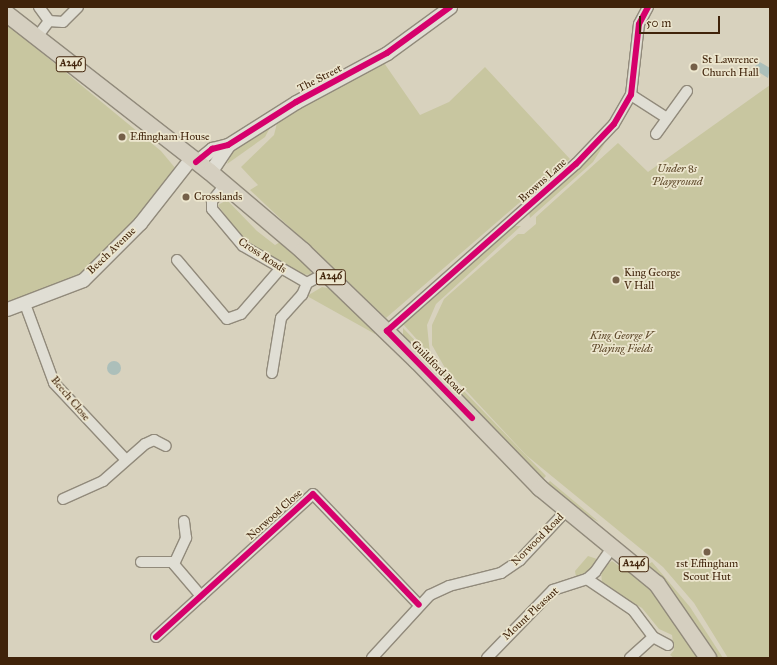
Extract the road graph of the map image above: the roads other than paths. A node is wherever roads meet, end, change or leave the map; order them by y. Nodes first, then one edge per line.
1 (39, 7) edge
2 (78, 7) edge
3 (450, 7) edge
4 (648, 7) edge
5 (7, 14) edge
6 (49, 21) junction
7 (37, 37) junction
8 (687, 91) dead end
9 (631, 95) junction
10 (667, 118) junction
11 (656, 134) dead end
12 (228, 145) junction
13 (193, 160) junction
14 (210, 172) junction
15 (225, 185) junction
16 (177, 260) dead end
17 (280, 269) junction
18 (326, 273) junction
19 (307, 283) junction
20 (25, 304) junction
21 (7, 310) edge
22 (387, 332) junction
23 (272, 373) dead end
24 (166, 446) dead end
25 (126, 460) junction
26 (63, 499) dead end
27 (568, 510) junction
28 (184, 521) dead end
29 (613, 546) junction
30 (141, 562) dead end
31 (174, 564) junction
32 (587, 579) junction
33 (201, 596) junction
34 (419, 605) junction
35 (156, 637) dead end
36 (653, 637) junction
37 (668, 645) dead end
38 (372, 658) edge
39 (487, 658) edge
40 (630, 658) edge
41 (708, 658) edge

1 - 6 street
2 - 6 street
3 - 12 street, The Street
4 - 9 street, Browns Lane
5 - 7 main road, Guildford Road / A246
6 - 7 street
7 - 13 main road, Guildford Road / A246
8 - 10 street
9 - 10 street
9 - 22 street, Browns Lane
10 - 11 street
12 - 13 street, The Street
12 - 14 street, The Street
13 - 14 main road, Guildford Road / A246
13 - 20 street, Beech Avenue
14 - 15 main road, Guildford Road / A246
15 - 17 street, Cross Roads
15 - 18 main road, Guildford Road / A246
16 - 17 street
17 - 19 street, Cross Roads
18 - 19 street
18 - 22 main road, Guildford Road / A246
19 - 23 street
20 - 21 street, Beech Avenue
20 - 25 street, Beech Close
22 - 27 main road, Guildford Road / A246
24 - 25 street
25 - 26 street
27 - 29 main road, Guildford Road / A246
27 - 34 street, Norwood Road
28 - 31 street
29 - 32 street
29 - 41 main road, Guildford Road / A246
30 - 31 street
31 - 33 street
32 - 36 street
32 - 39 street, Mount Pleasant
33 - 34 street, Norwood Close
33 - 35 street, Norwood Close
34 - 38 street, Norwood Road
36 - 37 street
36 - 40 street

